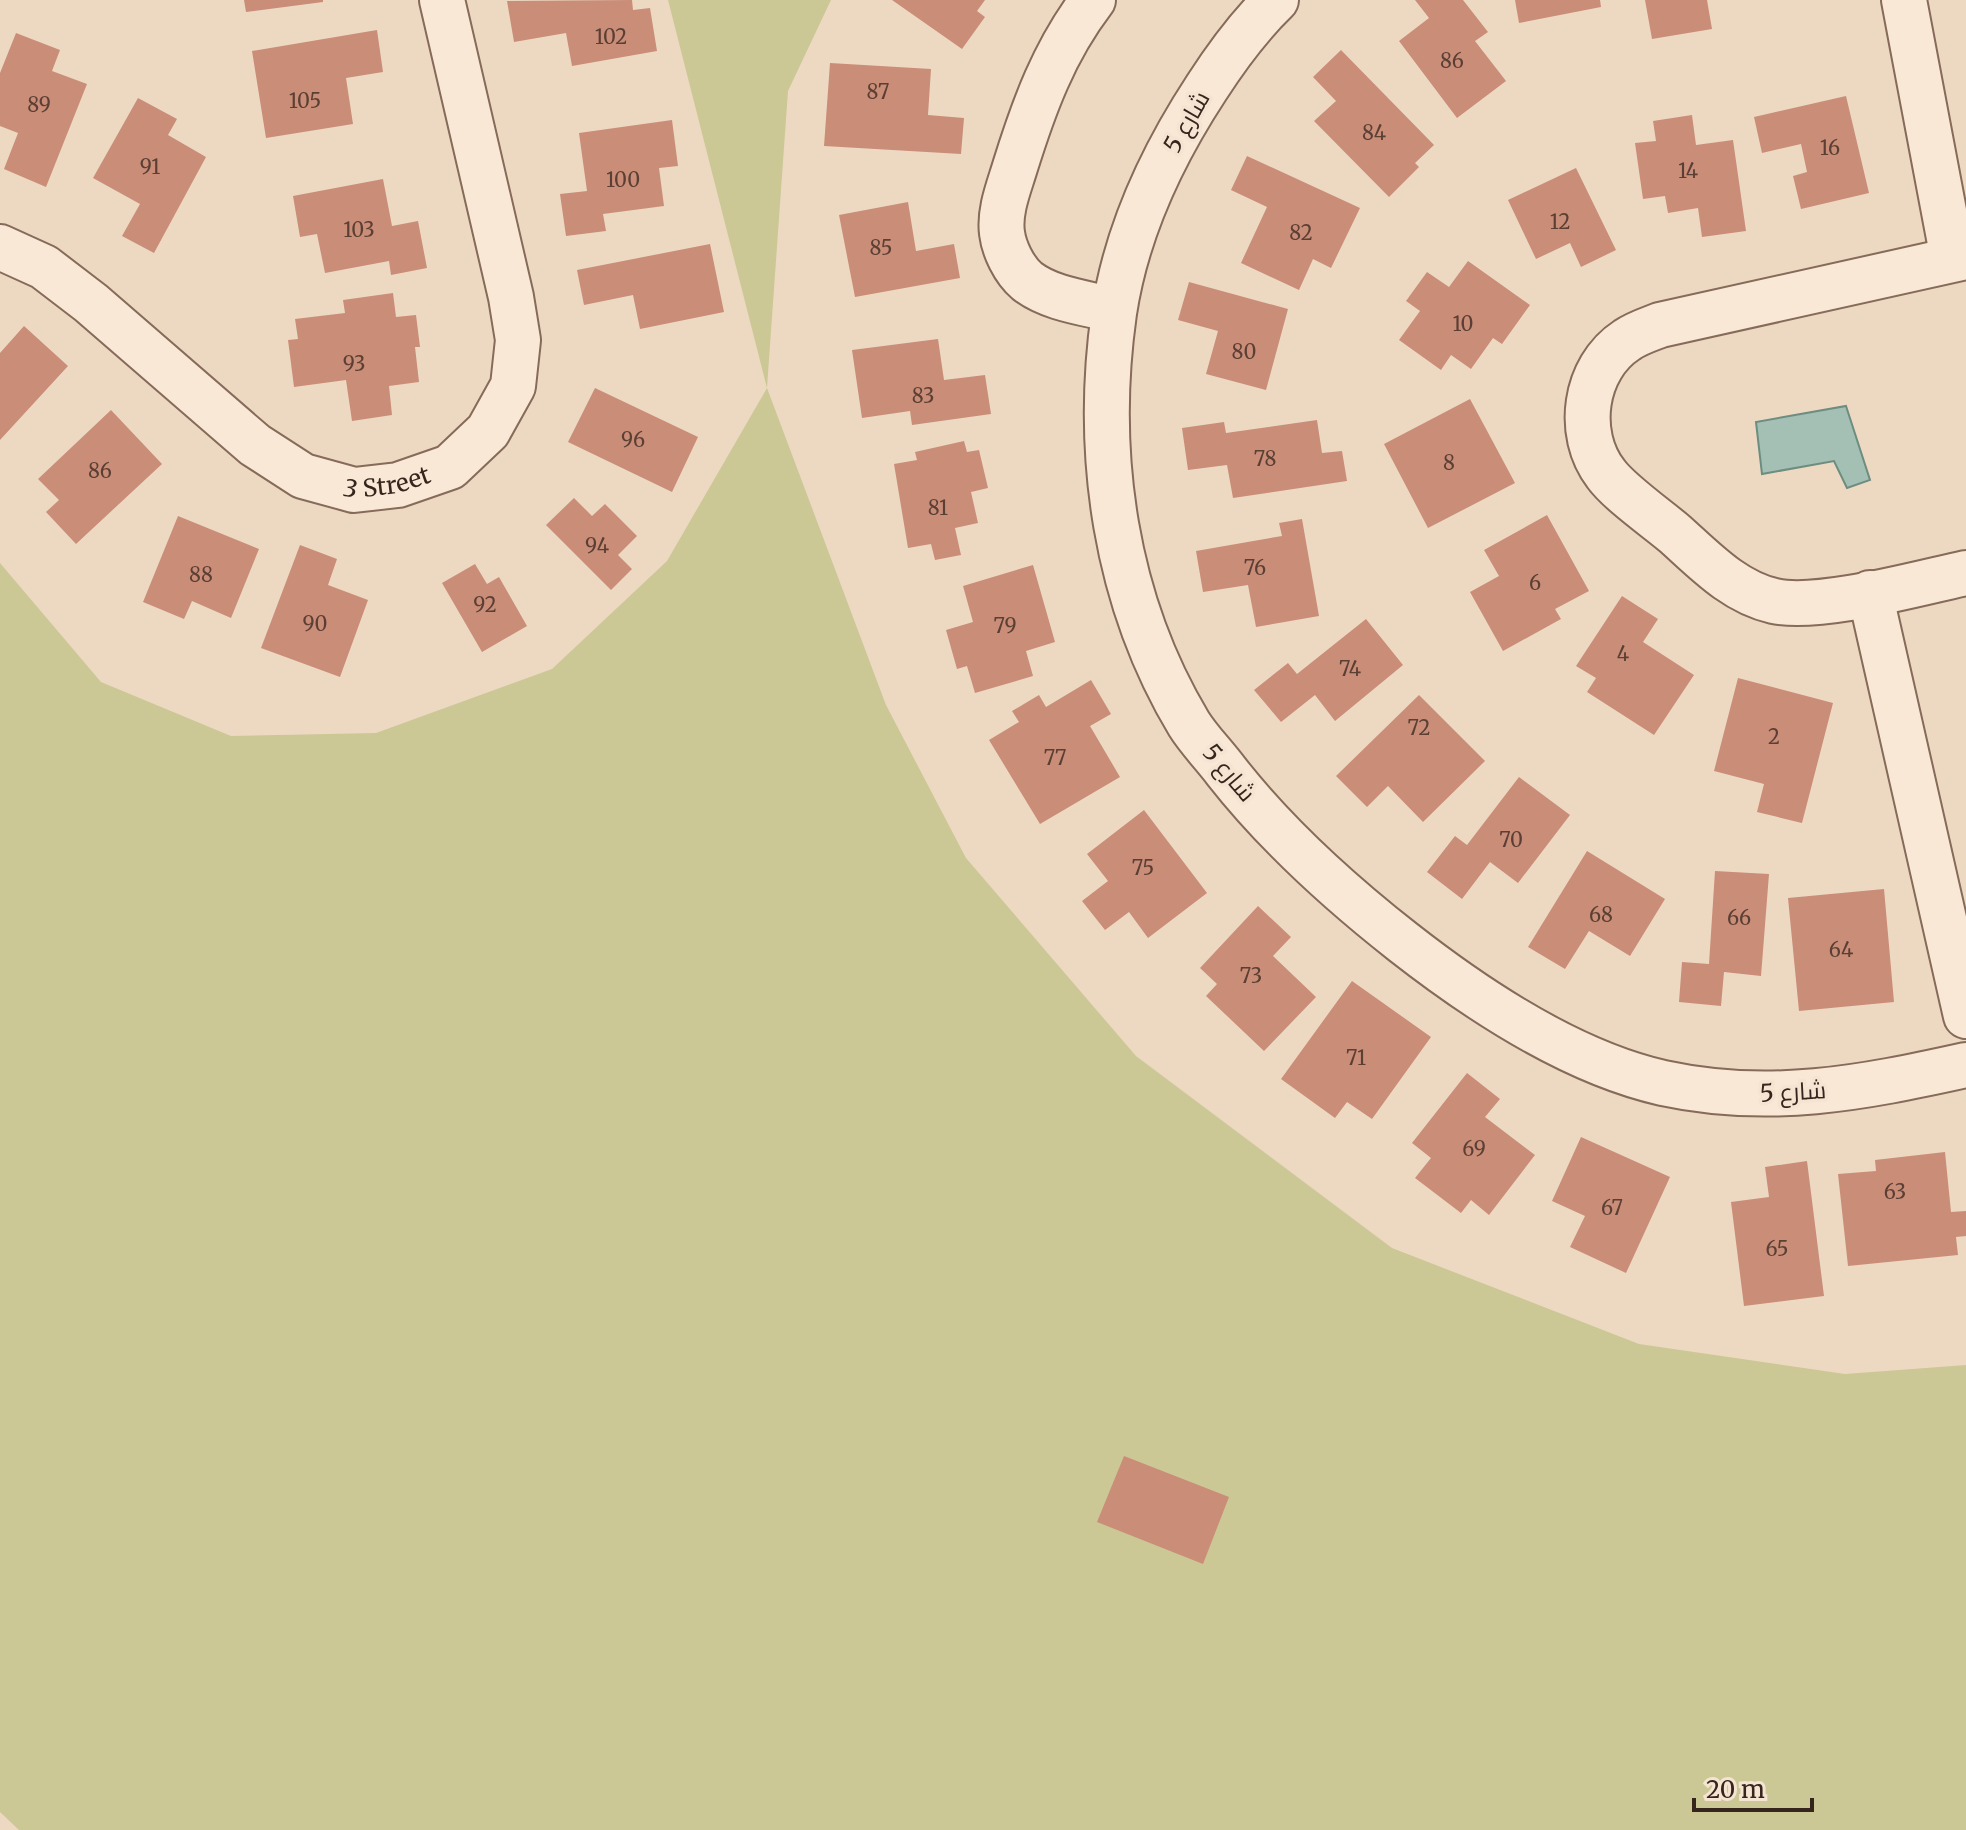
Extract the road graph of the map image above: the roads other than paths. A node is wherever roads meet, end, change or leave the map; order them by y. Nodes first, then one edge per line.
1 (442, 0) edge
2 (1093, 0) edge
3 (1276, 0) edge
4 (1904, 0) edge
5 (0, 247) edge
6 (1960, 258) edge
7 (1114, 310) junction
8 (1966, 573) edge
9 (1870, 593) junction
10 (1966, 1016) edge
11 (1966, 1065) edge

1 - 5 street, 3 Street
2 - 7 street
3 - 7 street, شارع 5
4 - 6 street
6 - 9 street
7 - 11 street, شارع 5
8 - 9 street
9 - 10 street

